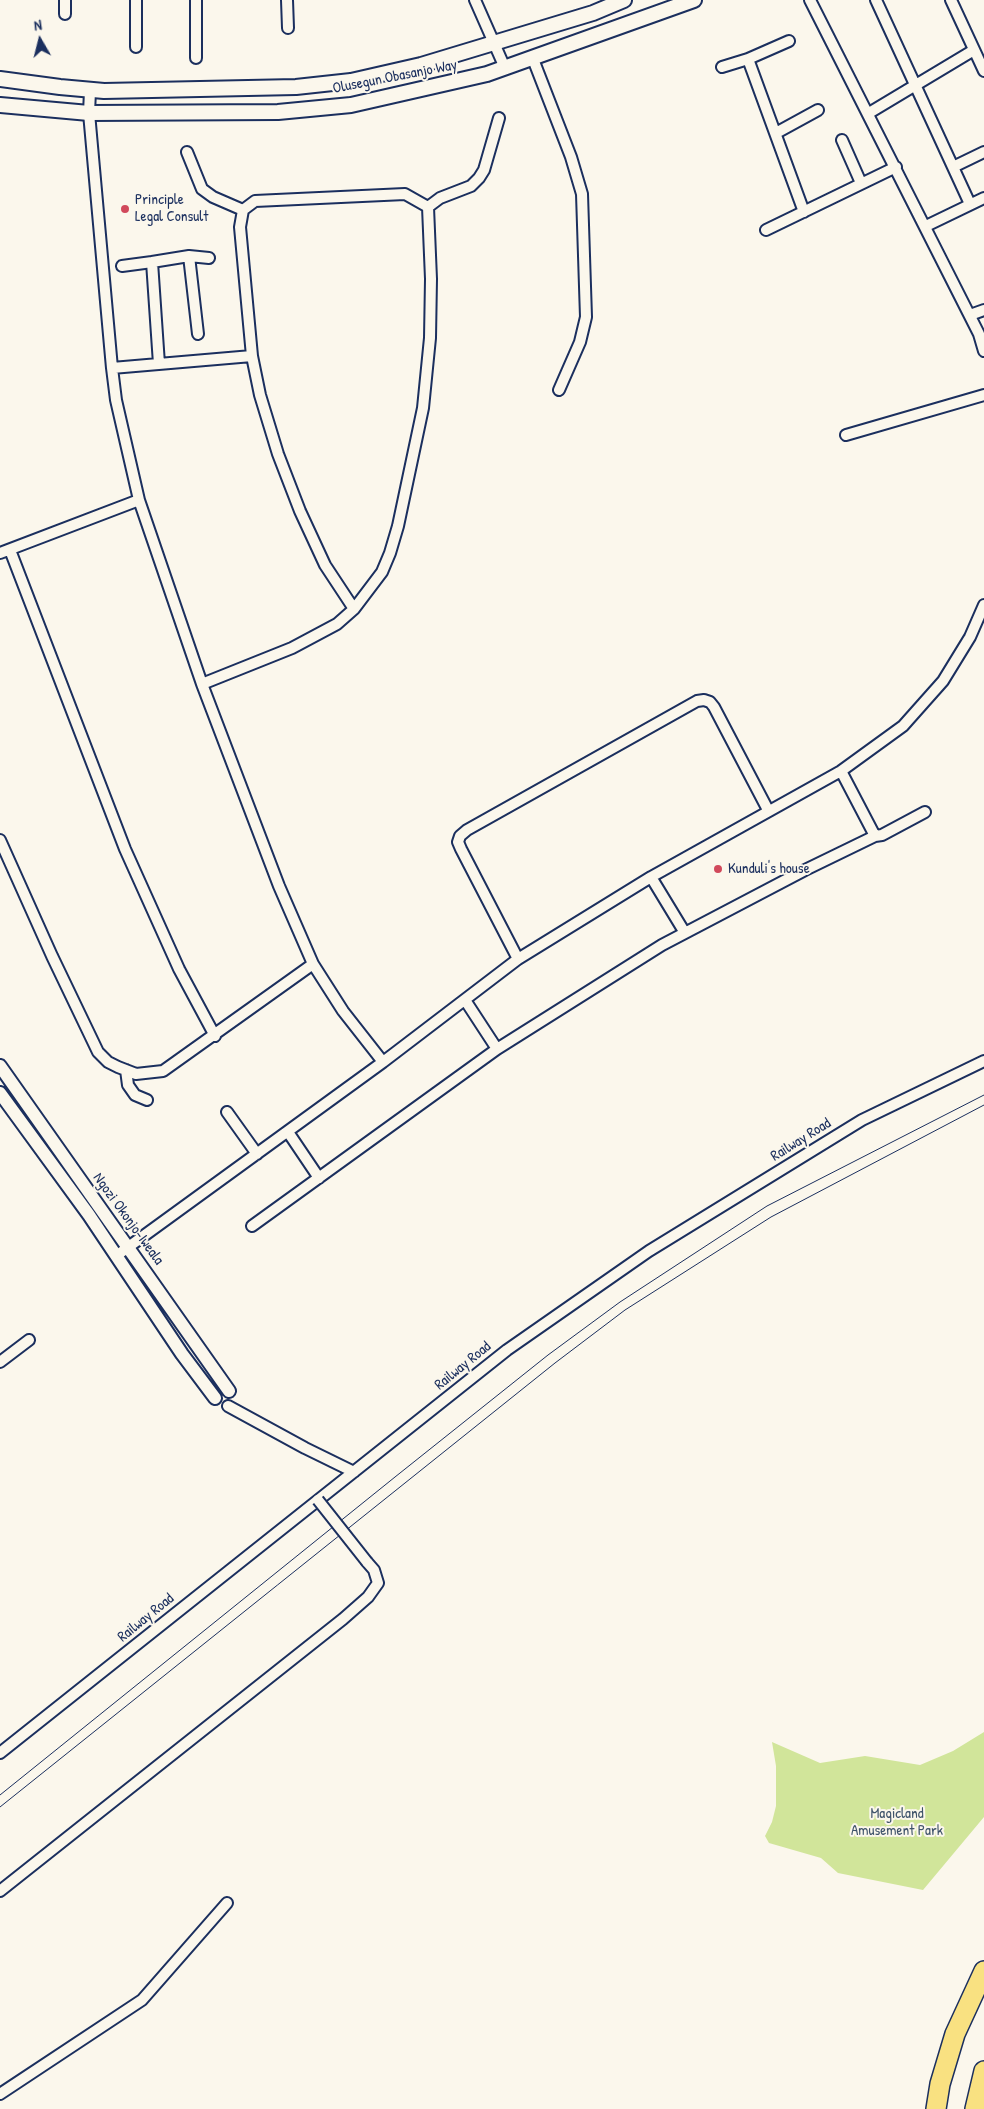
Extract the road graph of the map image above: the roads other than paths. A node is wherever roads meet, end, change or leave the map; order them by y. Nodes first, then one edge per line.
1 (65, 0) edge
2 (136, 0) edge
3 (196, 0) edge
4 (287, 0) edge
5 (475, 0) edge
6 (624, 0) edge
7 (694, 0) edge
8 (810, 0) edge
9 (876, 0) edge
10 (950, 0) edge
11 (65, 14) dead end
12 (288, 28) dead end
13 (789, 41) dead end
14 (494, 43) junction
15 (136, 47) dead end
16 (974, 50) junction
17 (196, 58) dead end
18 (532, 59) junction
19 (748, 59) junction
20 (722, 67) dead end
21 (505, 68) junction
22 (984, 71) edge
23 (0, 79) edge
24 (915, 86) junction
25 (90, 91) junction
26 (0, 105) edge
27 (818, 110) dead end
28 (89, 113) junction
29 (869, 113) junction
30 (499, 118) dead end
31 (776, 133) junction
32 (842, 140) dead end
33 (187, 152) dead end
34 (984, 152) edge
35 (896, 167) junction
36 (953, 167) junction
37 (862, 183) junction
38 (984, 198) edge
39 (970, 204) junction
40 (428, 207) junction
41 (243, 210) junction
42 (804, 212) junction
43 (926, 226) junction
44 (766, 230) dead end
45 (189, 256) junction
46 (209, 258) dead end
47 (152, 262) junction
48 (122, 266) dead end
49 (984, 310) edge
50 (970, 315) junction
51 (198, 334) dead end
52 (984, 351) edge
53 (252, 356) junction
54 (160, 364) junction
55 (112, 368) junction
56 (558, 390) dead end
57 (984, 395) edge
58 (846, 435) dead end
59 (139, 500) junction
60 (5, 552) edge
61 (984, 605) edge
62 (354, 609) junction
63 (202, 684) junction
64 (840, 771) junction
65 (768, 810) junction
66 (925, 812) dead end
67 (875, 836) junction
68 (0, 840) edge
69 (651, 877) junction
70 (685, 933) junction
71 (518, 959) junction
72 (313, 964) junction
73 (465, 1000) junction
74 (215, 1036) junction
75 (497, 1049) junction
76 (984, 1061) edge
77 (383, 1062) junction
78 (0, 1066) edge
79 (126, 1070) junction
80 (0, 1093) edge
81 (147, 1100) dead end
82 (227, 1112) dead end
83 (288, 1132) junction
84 (257, 1154) junction
85 (319, 1178) junction
86 (252, 1226) dead end
87 (129, 1246) junction
88 (116, 1256) junction
89 (29, 1340) dead end
90 (0, 1362) edge
91 (229, 1391) joint
92 (215, 1398) joint
93 (228, 1406) junction
94 (354, 1472) junction
95 (318, 1500) junction
96 (0, 1753) edge
97 (0, 1891) edge
98 (227, 1903) dead end
99 (984, 1971) edge
100 (984, 2071) edge
101 (0, 2094) edge
102 (984, 2097) edge
103 (936, 2109) edge
104 (976, 2109) edge

1 - 11 street
2 - 15 street
3 - 17 street
4 - 12 street
5 - 14 street
6 - 14 main road, Olusegun Obasanjo Way
7 - 18 main road, Olusegun Obasanjo Way
8 - 29 street
9 - 24 street
10 - 16 street
13 - 19 street
14 - 21 street
14 - 25 main road, Olusegun Obasanjo Way
16 - 22 street
16 - 24 street
18 - 21 main road, Olusegun Obasanjo Way
18 - 56 street
19 - 20 street
19 - 31 street
21 - 28 main road, Olusegun Obasanjo Way
23 - 25 main road, Olusegun Obasanjo Way
24 - 29 street
24 - 36 street
25 - 28 street
26 - 28 main road, Olusegun Obasanjo Way
27 - 31 street
28 - 55 street
29 - 35 street
30 - 40 street
31 - 42 street
32 - 37 street
33 - 41 street
34 - 36 street
35 - 37 street
35 - 43 street
36 - 39 street
37 - 42 street
38 - 39 street
39 - 43 street
40 - 41 street
40 - 62 street
41 - 53 street
42 - 44 street
43 - 50 street
45 - 46 street
45 - 47 street
45 - 51 street
47 - 48 street
47 - 54 street
49 - 50 street
50 - 52 street
53 - 54 street
53 - 62 street
54 - 55 street
55 - 59 street
57 - 58 street
59 - 60 street
59 - 63 street
60 - 74 street
61 - 64 street
62 - 63 street
63 - 72 street
64 - 65 street
64 - 67 street
65 - 69 street
65 - 71 street
66 - 67 street
67 - 70 street
68 - 79 street
69 - 70 street
69 - 71 street
70 - 75 street
71 - 73 street
72 - 74 street
72 - 77 street
73 - 75 street
73 - 77 street
74 - 79 street
75 - 85 street
76 - 94 street, Railway Road
77 - 83 street
78 - 87 street, Ngozi Okonjo-Iweala
79 - 81 street
80 - 88 street, Ngozi Okonjo-Iweala
82 - 84 street
83 - 84 street
83 - 85 street
84 - 87 street
85 - 86 street
87 - 88 street
87 - 91 street, Ngozi Okonjo-Iweala
88 - 92 street, Ngozi Okonjo-Iweala
89 - 90 street
91 - 93 street
92 - 93 street
93 - 94 street
94 - 95 street, Railway Road
95 - 96 street, Railway Road
95 - 97 street, bridge
98 - 101 street
99 - 103 highway
100 - 104 highway
102 - 104 highway

